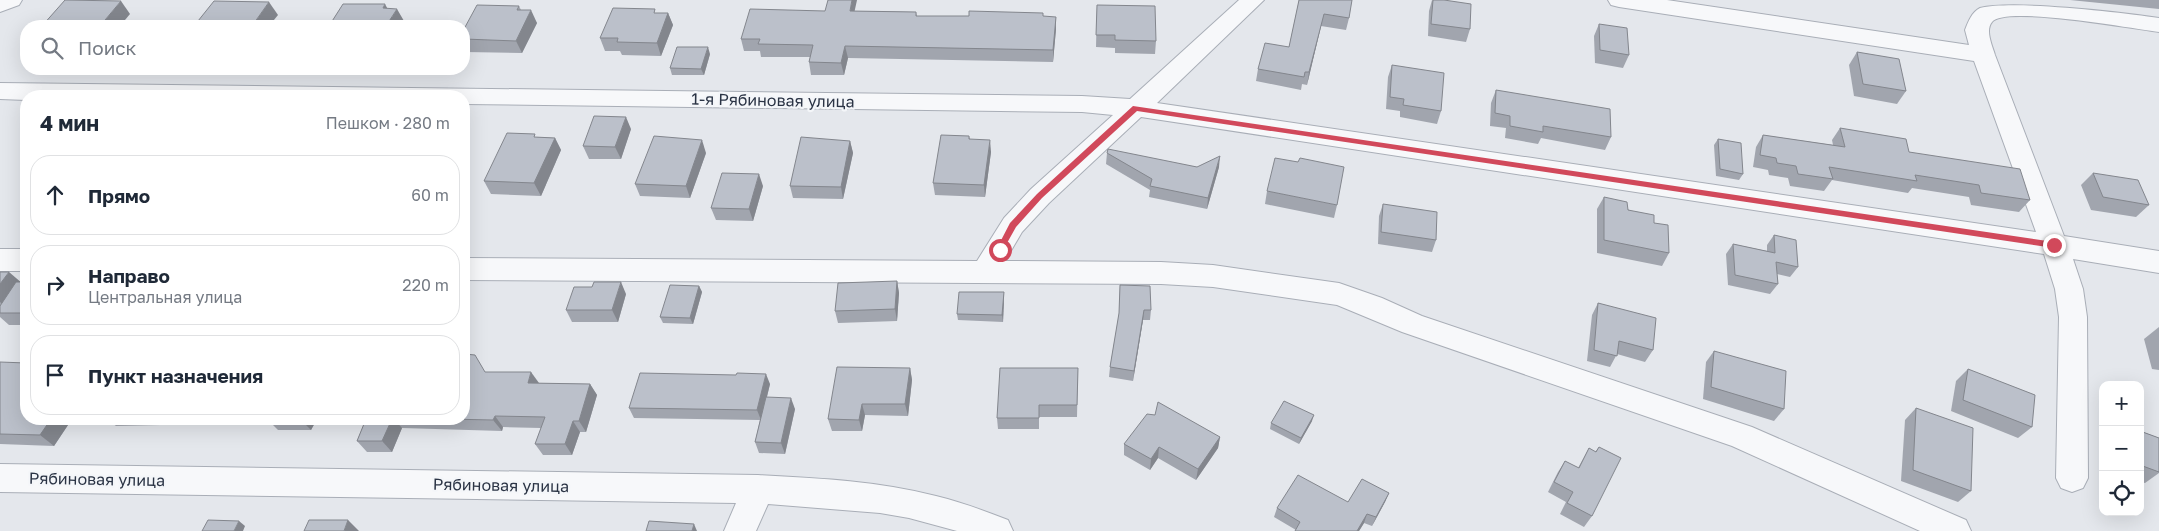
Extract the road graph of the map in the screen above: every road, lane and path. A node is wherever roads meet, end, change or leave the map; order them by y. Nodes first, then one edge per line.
1 (10, 0) edge
2 (1253, 0) edge
3 (1619, 0) edge
4 (1652, 2) edge
5 (0, 5) edge
6 (2159, 25) edge
7 (1983, 55) junction
8 (0, 90) edge
9 (20, 90) edge
10 (470, 96) edge
11 (1136, 108) junction
12 (2054, 245) junction
13 (0, 260) edge
14 (20, 260) edge
15 (2159, 262) edge
16 (470, 269) edge
17 (984, 272) junction
18 (0, 478) edge
19 (2072, 478) dead end
20 (758, 488) junction
21 (740, 531) edge
22 (998, 531) edge
23 (1955, 531) edge

1 - 5 street
2 - 11 street
3 - 4 street
4 - 7 street
6 - 7 street
7 - 12 street
8 - 9 street
10 - 11 street, 1-я Рябиновая улица
11 - 12 street, 1-я Рябиновая улица
11 - 17 street
12 - 15 street, 1-я Рябиновая улица
12 - 19 street
13 - 14 street
16 - 17 street
17 - 23 street
18 - 20 street, Рябиновая улица
20 - 21 street
20 - 22 street, Рябиновая улица

